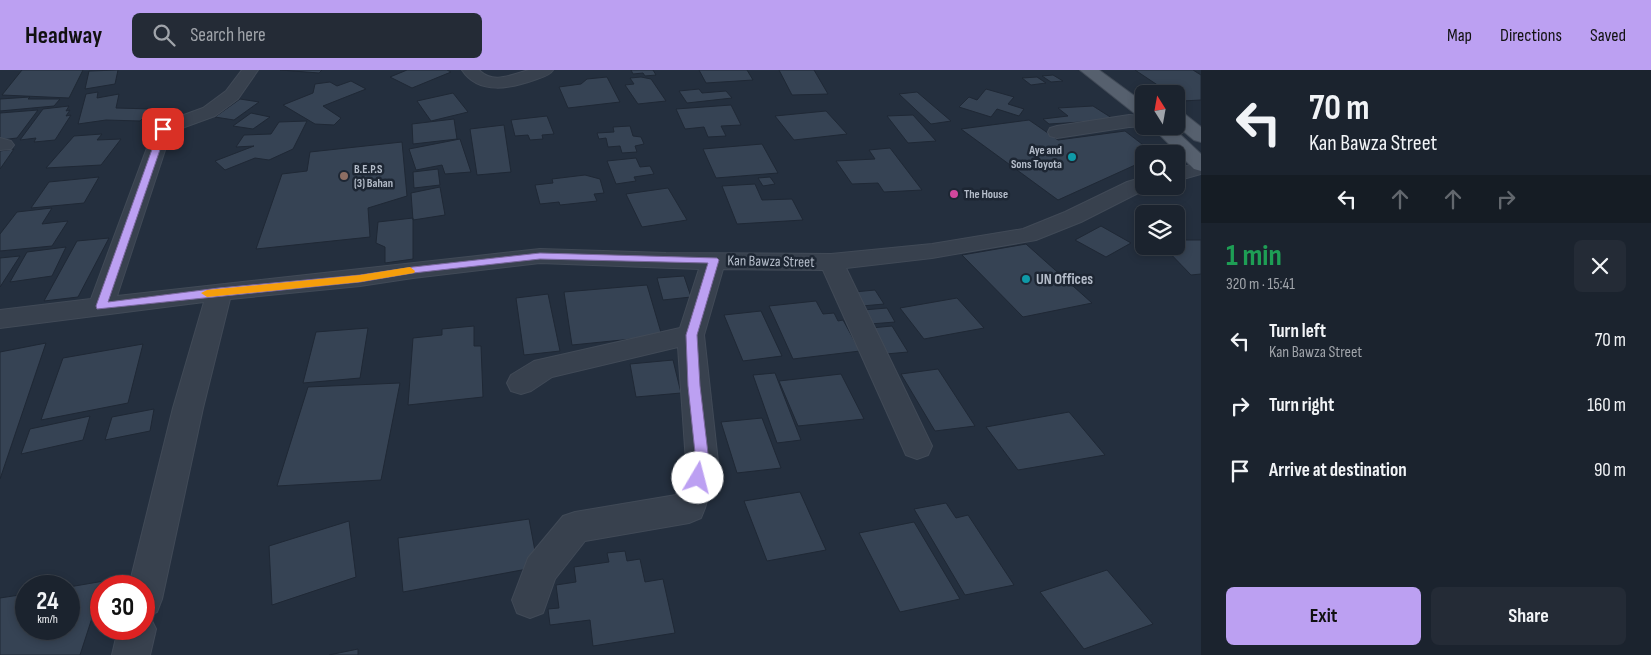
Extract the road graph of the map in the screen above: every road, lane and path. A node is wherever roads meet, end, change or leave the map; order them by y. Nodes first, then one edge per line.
1 (250, 70) edge
2 (470, 70) edge
3 (544, 70) edge
4 (1088, 70) edge
5 (1112, 70) edge
6 (1129, 90) junction
7 (1135, 99) edge
8 (1135, 121) edge
9 (1185, 123) edge
10 (1057, 132) dead end
11 (1169, 135) edge
12 (1201, 136) edge
13 (1201, 167) edge
14 (1185, 172) edge
15 (1135, 186) edge
16 (714, 260) junction
17 (831, 262) junction
18 (219, 292) junction
19 (101, 306) junction
20 (0, 320) edge
21 (691, 335) junction
22 (521, 383) dead end
23 (917, 446) dead end
24 (150, 575) edge
25 (530, 600) dead end
26 (134, 640) edge
27 (131, 655) edge

1 - 19 street
2 - 3 street
4 - 6 main road
5 - 6 main road
6 - 7 main road
8 - 10 street
9 - 12 main road
11 - 13 main road
13 - 14 street
15 - 17 street, Kan Bawza Street
16 - 17 street, Kan Bawza Street
16 - 18 street, Kan Bawza Street
16 - 21 street
17 - 23 street
18 - 19 street, Kan Bawza Street
18 - 24 street
19 - 20 street, Kan Bawza Street
21 - 22 street
21 - 25 street
26 - 27 street

